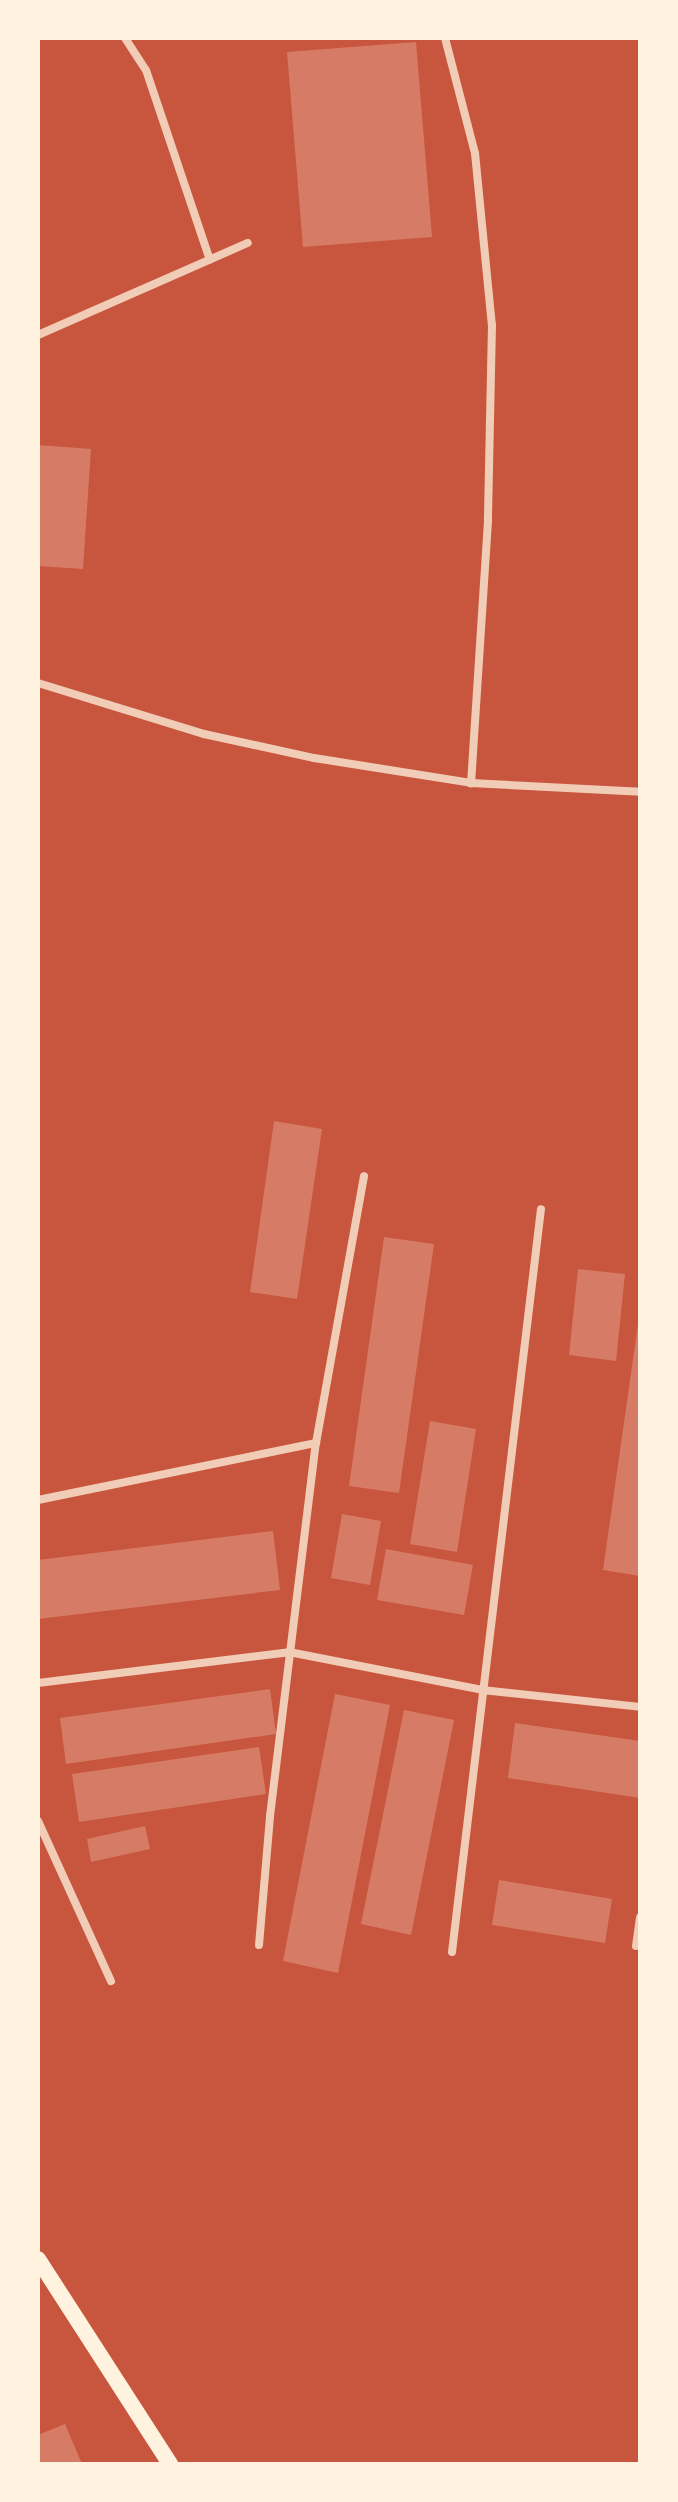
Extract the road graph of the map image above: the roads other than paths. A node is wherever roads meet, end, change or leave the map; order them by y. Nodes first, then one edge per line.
1 (125, 38) edge
2 (445, 38) edge
3 (248, 243) dead end
4 (210, 260) junction
5 (38, 335) edge
6 (38, 683) edge
7 (471, 783) junction
8 (640, 792) edge
9 (364, 1176) dead end
10 (541, 1209) dead end
11 (316, 1443) junction
12 (38, 1500) edge
13 (289, 1652) junction
14 (38, 1683) edge
15 (482, 1690) junction
16 (640, 1707) edge
17 (38, 1821) edge
18 (640, 1917) edge
19 (259, 1945) dead end
20 (636, 1946) dead end
21 (452, 1952) dead end
22 (111, 1981) dead end
23 (38, 2259) edge
24 (170, 2464) edge

1 - 4 street
2 - 7 street
3 - 4 street
4 - 5 street
6 - 7 street
7 - 8 street
9 - 11 street
10 - 15 street
11 - 12 street
11 - 13 street
13 - 14 street
13 - 15 street
13 - 19 street
15 - 16 street
15 - 21 street
17 - 22 street
18 - 20 street
23 - 24 main road

